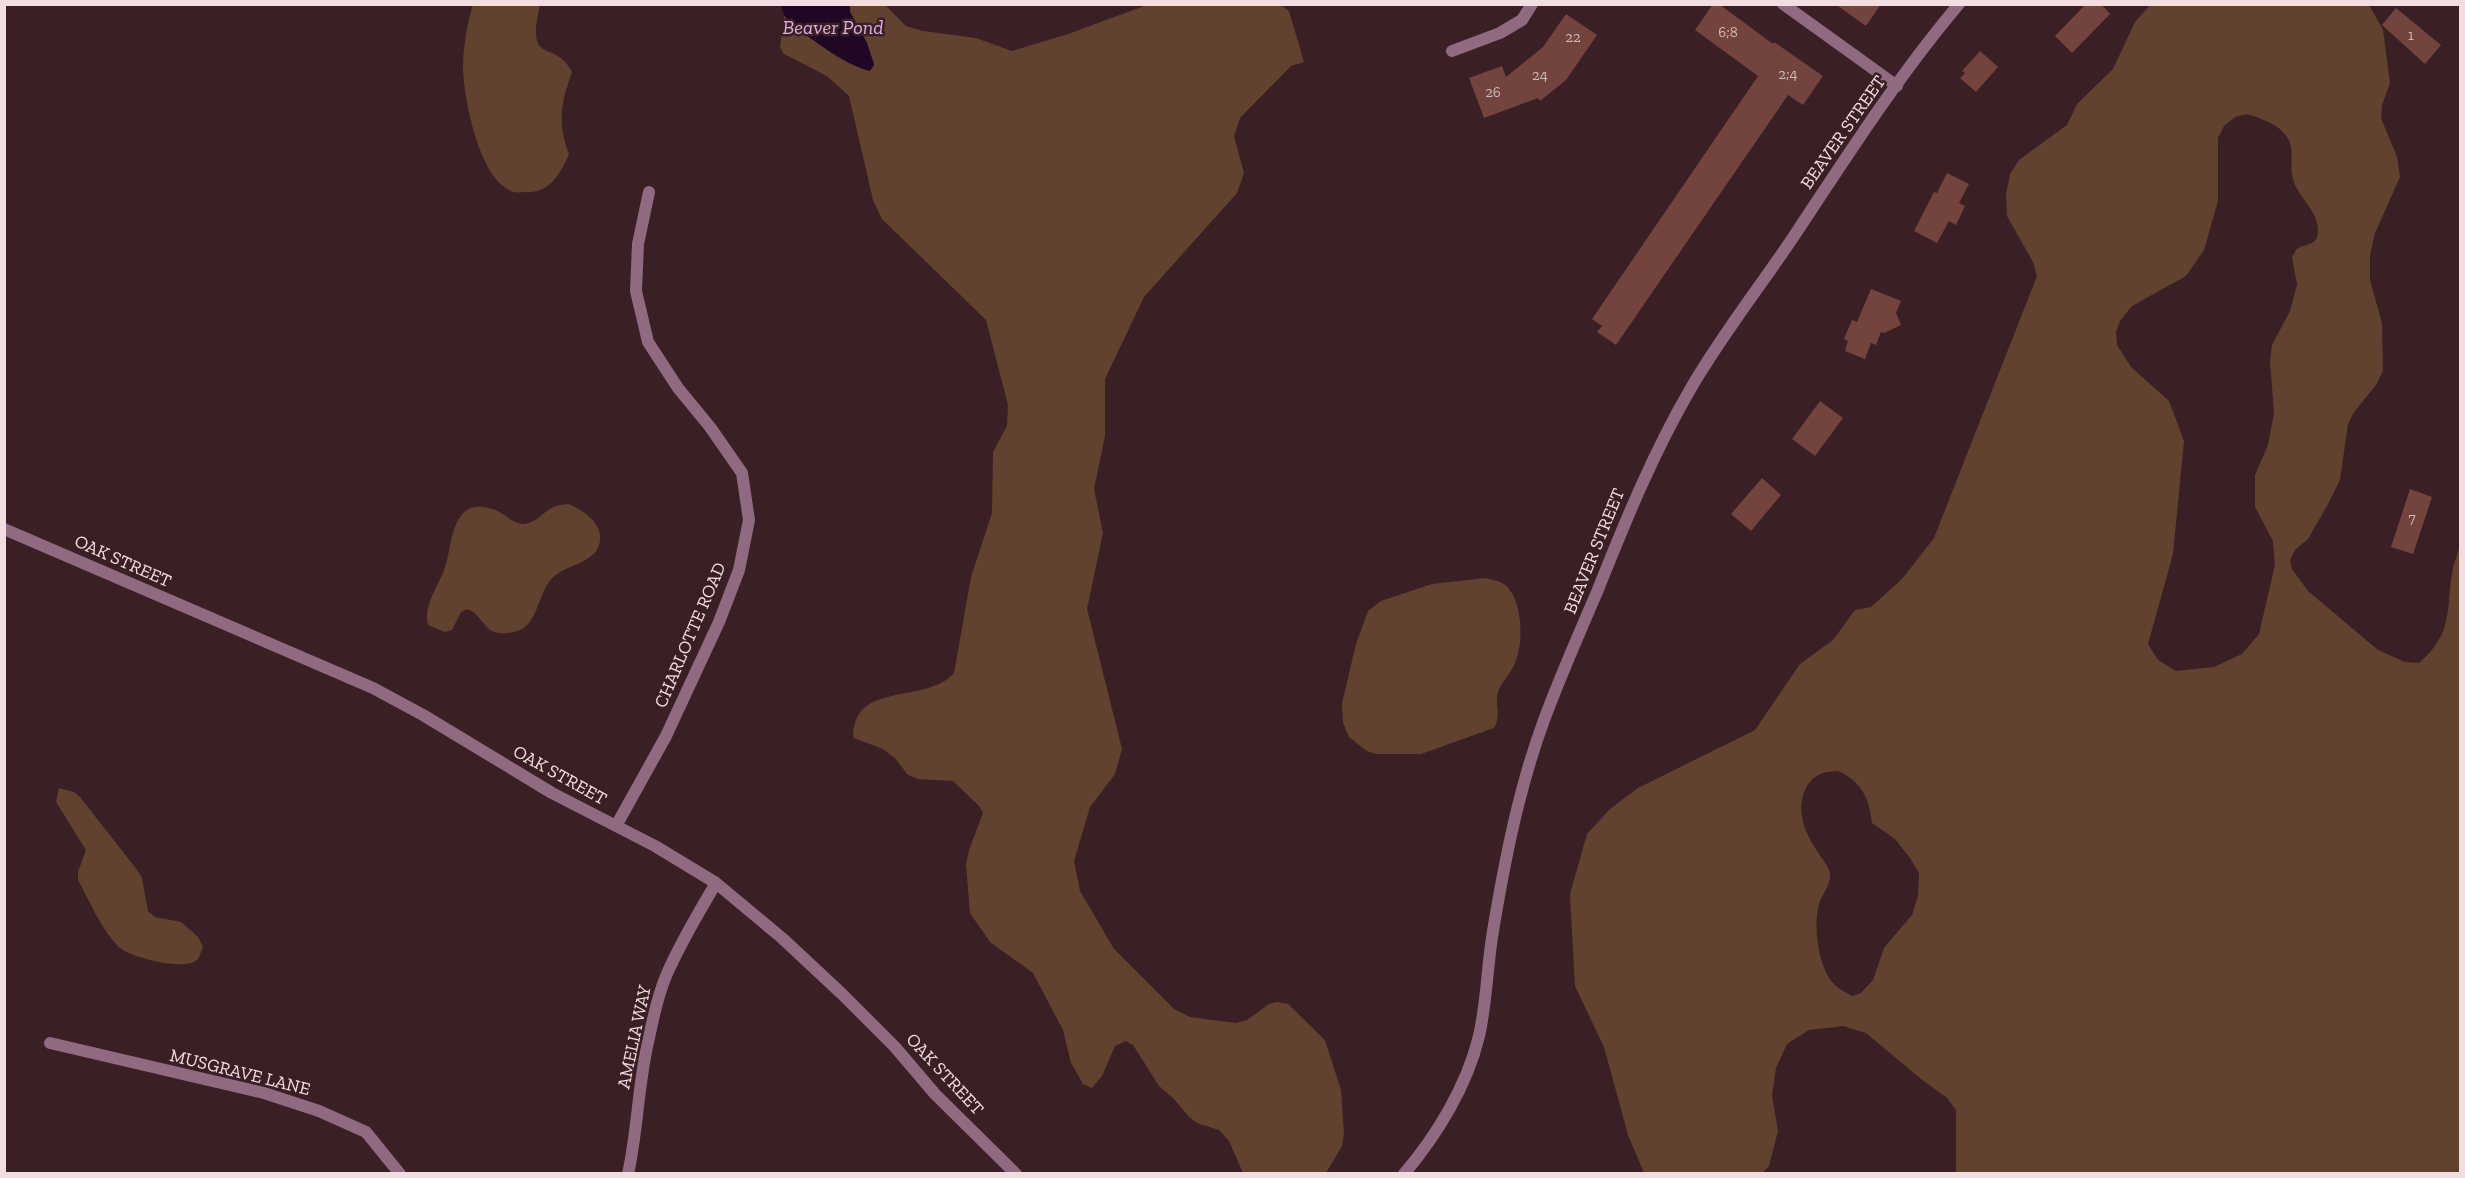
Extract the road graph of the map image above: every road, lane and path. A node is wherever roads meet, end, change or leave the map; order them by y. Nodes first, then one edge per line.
1 (1532, 4) edge
2 (1783, 4) edge
3 (1959, 4) edge
4 (1452, 51) dead end
5 (1897, 86) junction
6 (649, 192) dead end
7 (4, 529) edge
8 (616, 826) junction
9 (716, 883) junction
10 (50, 1044) dead end
11 (400, 1173) edge
12 (628, 1173) edge
13 (1016, 1173) edge
14 (1404, 1173) edge

1 - 4 street
2 - 5 street
3 - 5 street, BEAVER STREET
5 - 14 street, BEAVER STREET
6 - 8 street, CHARLOTTE ROAD
7 - 8 street, OAK STREET
8 - 9 street, OAK STREET
9 - 12 street, AMELIA WAY
9 - 13 street, OAK STREET
10 - 11 street, MUSGRAVE LANE

